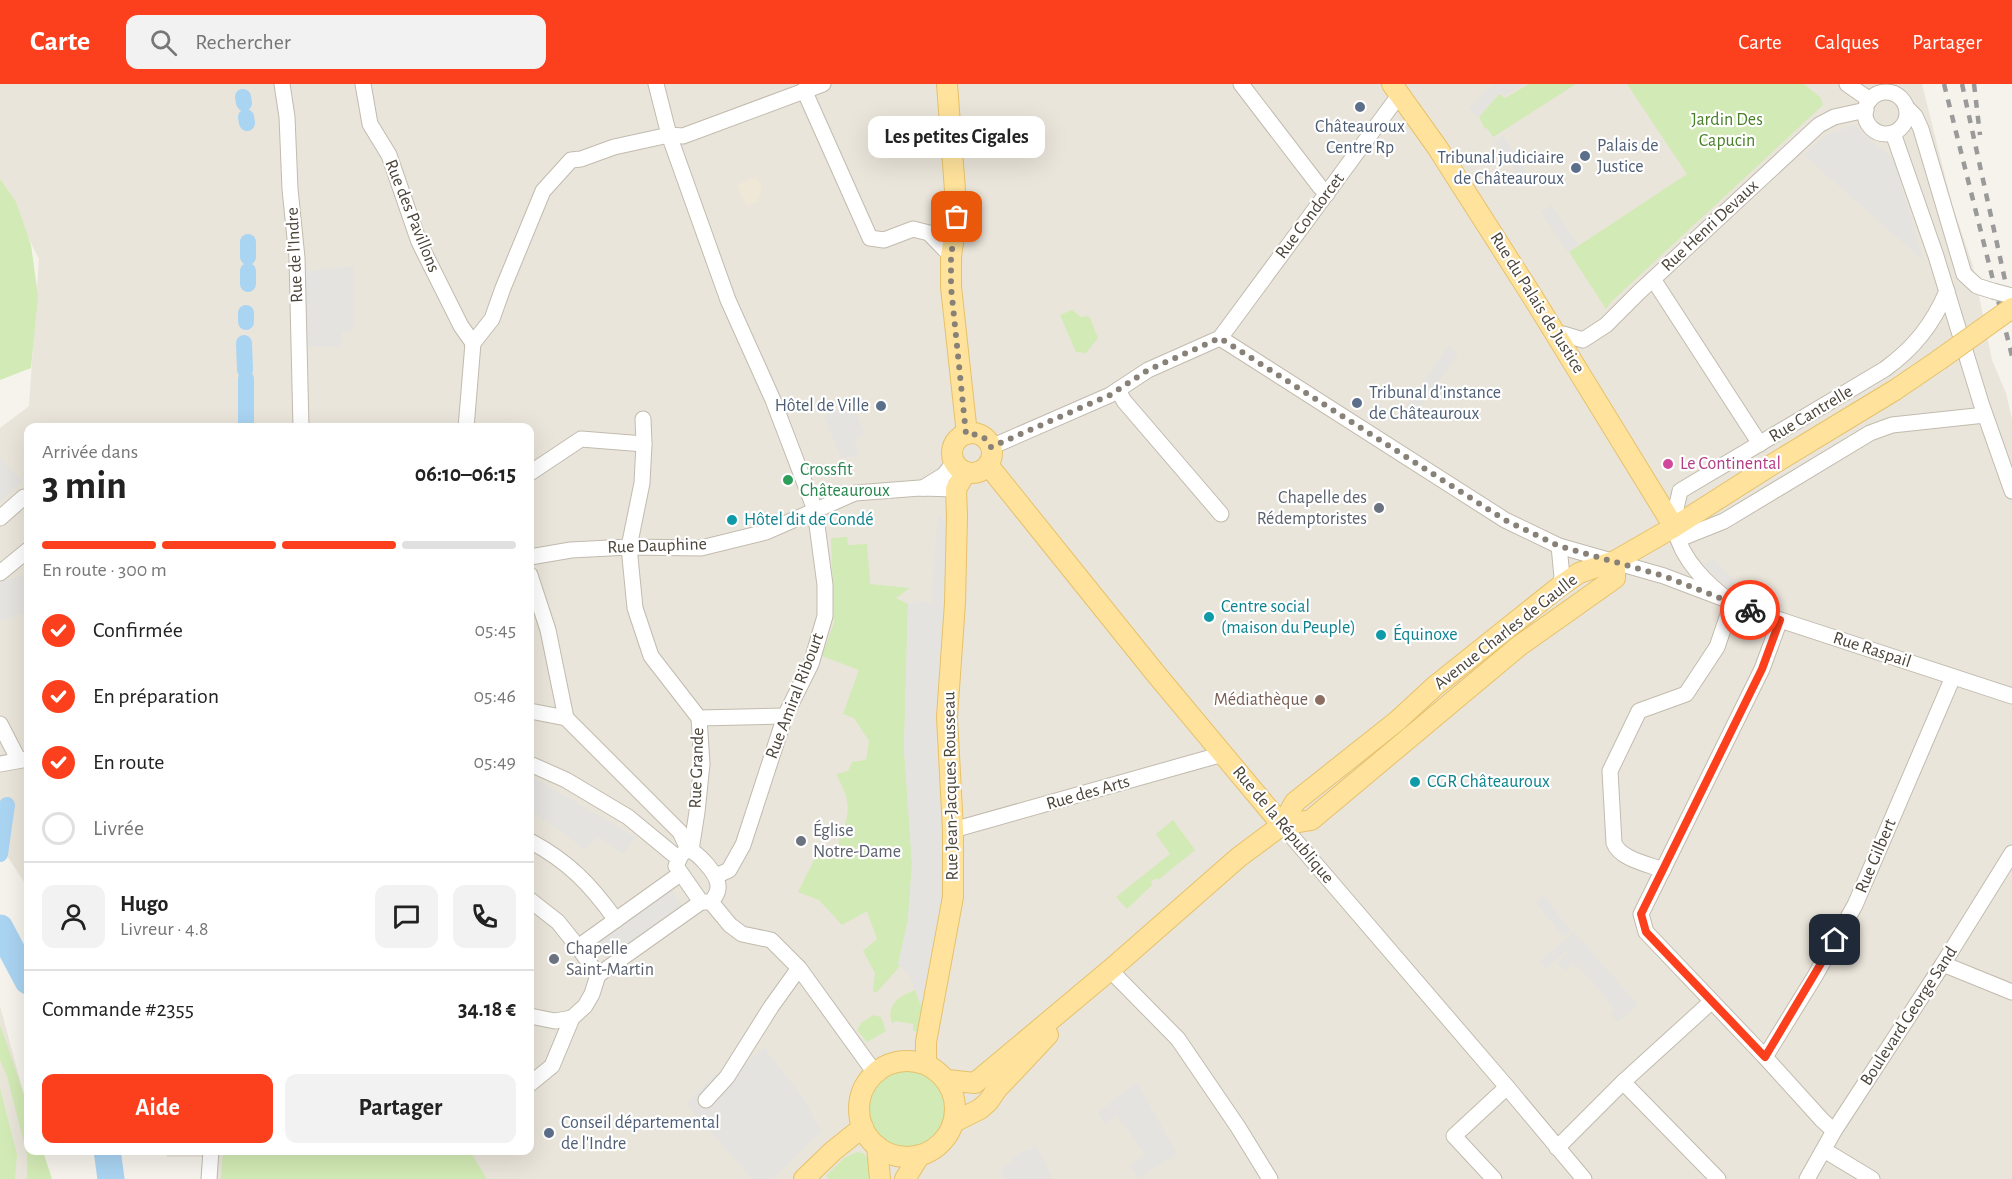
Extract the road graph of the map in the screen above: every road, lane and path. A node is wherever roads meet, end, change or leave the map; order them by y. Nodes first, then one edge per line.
1 (282, 84) edge
2 (363, 84) edge
3 (656, 84) edge
4 (823, 84) edge
5 (947, 84) edge
6 (1241, 84) edge
7 (1846, 84) edge
8 (1396, 89) edge
9 (804, 90) junction
10 (1899, 95) edge
11 (1868, 105) junction
12 (1893, 133) junction
13 (669, 135) junction
14 (1327, 194) junction
15 (951, 256) junction
16 (1653, 279) junction
17 (1947, 291) junction
18 (2012, 296) edge
19 (2012, 308) edge
20 (1558, 336) junction
21 (1220, 338) junction
22 (473, 343) junction
23 (1118, 390) junction
24 (1985, 415) junction
25 (643, 419) dead end
26 (301, 423) edge
27 (466, 423) edge
28 (966, 434) junction
29 (644, 444) junction
30 (1760, 444) junction
31 (990, 456) junction
32 (534, 470) edge
33 (958, 479) junction
34 (923, 488) junction
35 (2012, 491) edge
36 (24, 497) edge
37 (815, 510) junction
38 (1221, 514) dead end
39 (0, 518) edge
40 (1677, 533) junction
41 (1559, 546) junction
42 (628, 547) junction
43 (24, 553) edge
44 (534, 556) edge
45 (1615, 569) junction
46 (0, 573) edge
47 (534, 587) edge
48 (1559, 587) junction
49 (1732, 603) junction
50 (1780, 620) junction
51 (1953, 677) junction
52 (2012, 696) edge
53 (534, 712) edge
54 (785, 716) junction
55 (566, 718) junction
56 (699, 718) junction
57 (0, 724) edge
58 (1223, 754) junction
59 (12, 761) edge
60 (534, 766) edge
61 (1282, 825) junction
62 (953, 830) junction
63 (534, 843) edge
64 (2012, 853) edge
65 (684, 858) junction
66 (1663, 870) junction
67 (716, 876) junction
68 (706, 902) junction
69 (534, 903) edge
70 (616, 920) junction
71 (578, 947) junction
72 (1943, 964) junction
73 (799, 968) junction
74 (1110, 970) junction
75 (598, 975) junction
76 (2012, 992) edge
77 (1711, 1002) junction
78 (534, 1017) edge
79 (572, 1018) junction
80 (1765, 1057) junction
81 (926, 1064) junction
82 (875, 1072) junction
83 (947, 1080) junction
84 (534, 1081) edge
85 (1623, 1082) junction
86 (1508, 1087) junction
87 (706, 1100) dead end
88 (954, 1122) junction
89 (863, 1127) junction
90 (1834, 1131) junction
91 (877, 1146) junction
92 (1557, 1148) junction
93 (1824, 1150) junction
94 (211, 1155) edge
95 (920, 1155) junction
96 (209, 1179) edge
97 (804, 1179) edge
98 (880, 1179) edge
99 (905, 1179) edge
100 (1270, 1179) edge
101 (1494, 1179) edge
102 (1584, 1179) edge
103 (1718, 1179) edge
104 (1807, 1179) edge
105 (1872, 1179) edge

1 - 26 street, Rue de l'Indre
2 - 22 street, Rue des Pavillons
3 - 13 street, Rue Amiral Ribourt
4 - 9 street
5 - 15 main road
6 - 14 street
7 - 11 street
8 - 14 street, Rue Condorcet
8 - 20 main road, Rue du Palais de Justice
9 - 13 street
9 - 15 street
10 - 11 street
10 - 12 street
10 - 18 street, bridge
11 - 12 street
11 - 16 street, Rue Henri Devaux
12 - 17 street
13 - 22 street
13 - 37 street, Rue Amiral Ribourt
14 - 21 street, Rue Condorcet
15 - 28 main road
16 - 20 street, Rue Henri Devaux
16 - 30 street
17 - 24 street
17 - 30 street, Rue Cantrelle
19 - 40 main road, Avenue Charles de Gaulle, bridge
20 - 40 main road, Rue du Palais de Justice
21 - 23 street
21 - 41 street, Rue Raspail
22 - 27 street
23 - 31 street
23 - 38 street
24 - 35 street
24 - 40 street
25 - 29 street, Rue Grande
28 - 31 main road
28 - 33 main road
29 - 32 street
29 - 42 street, Rue Grande
30 - 40 street, Rue Cantrelle
31 - 33 main road
31 - 58 main road, Rue de la République
33 - 34 street, Rue Dauphine
33 - 34 street
33 - 62 main road, Rue Jean-Jacques Rousseau
34 - 37 street, Rue Dauphine
36 - 39 street
37 - 42 street, Rue Dauphine
37 - 54 street, Rue Amiral Ribourt
40 - 45 main road, Avenue Charles de Gaulle
40 - 49 street, Rue Raspail
41 - 45 street, Rue Raspail
41 - 48 street
42 - 44 street, Rue Dauphine
42 - 56 street, Rue Grande
43 - 46 street
45 - 48 main road, Avenue Charles de Gaulle
45 - 49 street, Rue Raspail
45 - 61 main road, Avenue Charles de Gaulle
47 - 55 street
48 - 61 main road, Avenue Charles de Gaulle
49 - 50 street, Rue Raspail
49 - 66 street
50 - 51 street, Rue Raspail
50 - 66 street
51 - 52 street, Rue Raspail
51 - 80 street, Rue Gilbert
53 - 55 street
54 - 56 street
54 - 67 street, Rue Amiral Ribourt
55 - 65 street
56 - 65 street, Rue Grande
57 - 59 street
58 - 61 main road, Rue de la République
58 - 62 street, Rue des Arts
60 - 65 street
61 - 74 main road, Avenue Charles de Gaulle
61 - 86 street, Rue de la République
62 - 81 main road, Rue Jean-Jacques Rousseau
63 - 70 street
64 - 72 street, Boulevard George Sand
65 - 67 street
65 - 68 street
65 - 70 street
66 - 77 street
67 - 68 street
68 - 73 street
68 - 75 street
69 - 71 street
70 - 71 street
71 - 75 street
72 - 76 street
72 - 90 street, Boulevard George Sand
73 - 82 street
73 - 87 street
74 - 83 main road, Avenue Charles de Gaulle
74 - 88 main road, Avenue Charles de Gaulle
74 - 100 street
75 - 79 street
77 - 80 street
77 - 85 street
78 - 79 street
79 - 84 street
80 - 90 street
81 - 82 main road
81 - 83 main road
82 - 89 main road
83 - 88 main road
85 - 92 street
85 - 103 street
86 - 92 street, Rue de la République
86 - 101 street
88 - 95 main road
89 - 91 main road
89 - 97 main road
90 - 93 street, Boulevard George Sand
91 - 95 main road
91 - 98 main road
92 - 102 street, Rue de la République
93 - 104 street, Boulevard George Sand
93 - 105 street
94 - 96 street
95 - 99 main road

